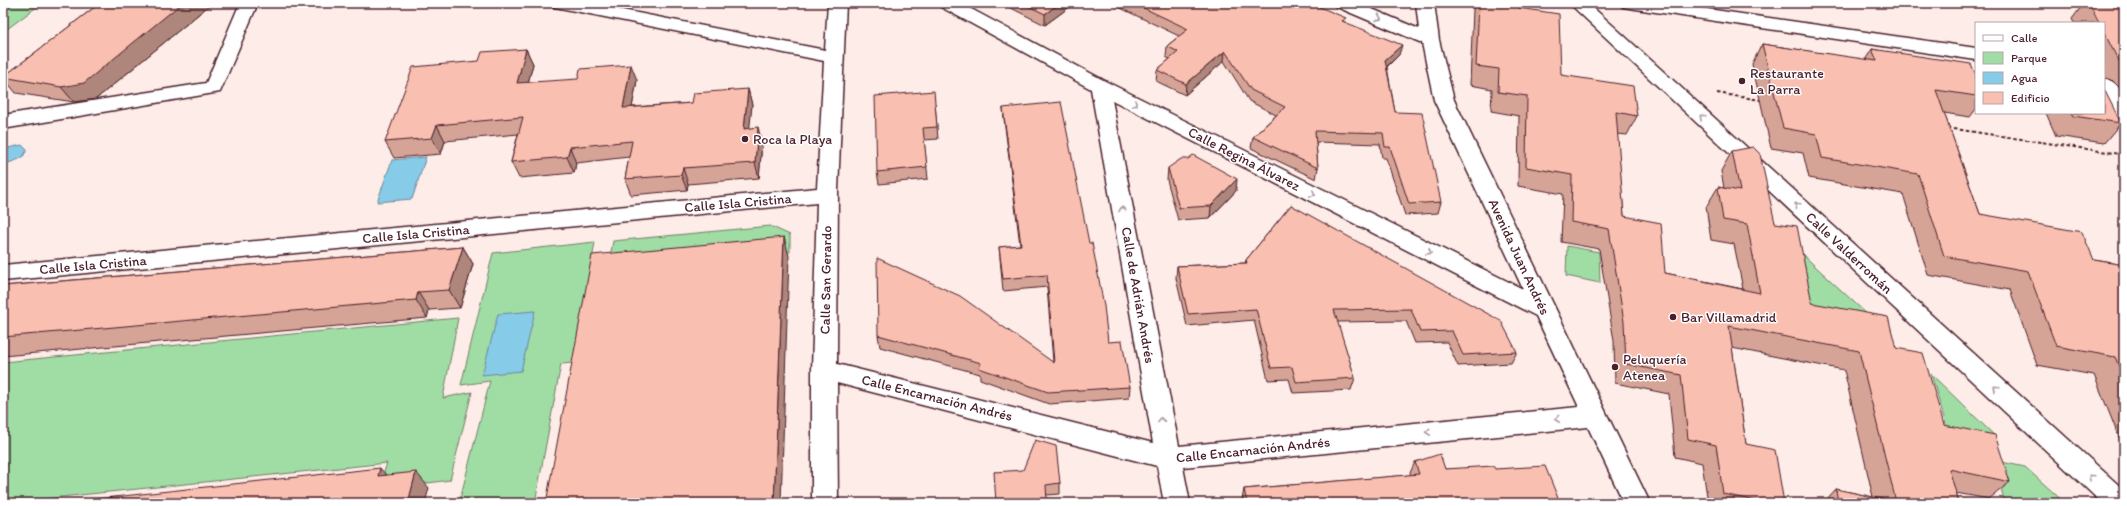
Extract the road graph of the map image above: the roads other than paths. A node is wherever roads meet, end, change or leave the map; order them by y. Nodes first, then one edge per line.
1 (249, 3) edge
2 (560, 3) edge
3 (837, 3) edge
4 (947, 3) edge
5 (1343, 3) edge
6 (1425, 3) edge
7 (1578, 3) edge
8 (1629, 3) edge
9 (1430, 40) junction
10 (1975, 54) edge
11 (833, 57) junction
12 (2105, 85) edge
13 (1100, 86) junction
14 (2124, 114) edge
15 (3, 122) edge
16 (828, 194) junction
17 (3, 273) edge
18 (1543, 309) junction
19 (824, 370) junction
20 (1596, 416) junction
21 (1168, 458) junction
22 (824, 503) edge
23 (1177, 503) edge
24 (1636, 503) edge
25 (2120, 503) edge

1 - 15 street
2 - 11 street
3 - 11 street, Calle San Gerardo
4 - 13 street, Calle Regina Álvarez
5 -> 9 street
6 - 9 street, Avenida Juan Andrés
25 -> 7 street, Calle Valderromán
8 - 10 street
9 - 18 street, Avenida Juan Andrés
11 - 16 street, Calle San Gerardo
12 - 14 street
13 -> 18 street, Calle Regina Álvarez
21 -> 13 street, Calle de Adrián Andrés
16 - 17 street, Calle Isla Cristina
16 - 19 street, Calle San Gerardo
18 - 20 street, Avenida Juan Andrés
19 - 21 street, Calle Encarnación Andrés
19 - 22 street, Calle San Gerardo
20 -> 21 street, Calle Encarnación Andrés
20 - 24 street, Avenida Juan Andrés
21 - 23 street, Calle de Adrián Andrés

